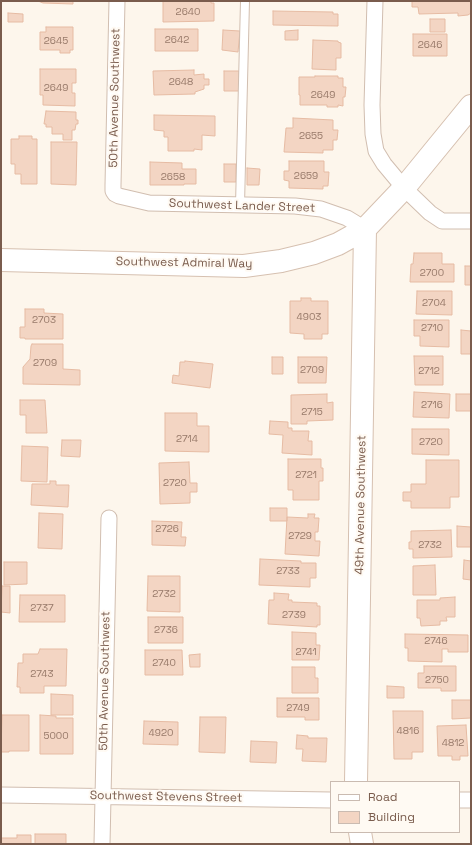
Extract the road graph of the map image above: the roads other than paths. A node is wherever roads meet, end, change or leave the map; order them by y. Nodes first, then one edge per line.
1 (117, 1) edge
2 (245, 1) edge
3 (375, 1) edge
4 (471, 106) edge
5 (404, 188) junction
6 (116, 194) joint
7 (240, 205) junction
8 (471, 221) edge
9 (365, 229) junction
10 (1, 260) edge
11 (109, 518) dead end
12 (356, 781) edge
13 (1, 795) edge
14 (103, 796) junction
15 (330, 800) edge
16 (460, 800) edge
17 (471, 800) edge
18 (360, 833) edge
19 (102, 844) edge
20 (362, 844) edge

1 - 6 street, 50th Avenue Southwest
2 - 7 lane
3 - 5 street
4 - 5 street, Southwest Admiral Way
5 - 8 street
5 - 9 street, Southwest Admiral Way
6 - 7 street, Southwest Lander Street
7 - 9 street, Southwest Lander Street
9 - 10 street, Southwest Admiral Way
9 - 12 street, 49th Avenue Southwest
11 - 14 street, 50th Avenue Southwest
13 - 14 street, Southwest Stevens Street
14 - 15 street, Southwest Stevens Street
14 - 19 street, 50th Avenue Southwest
16 - 17 street
18 - 20 street

